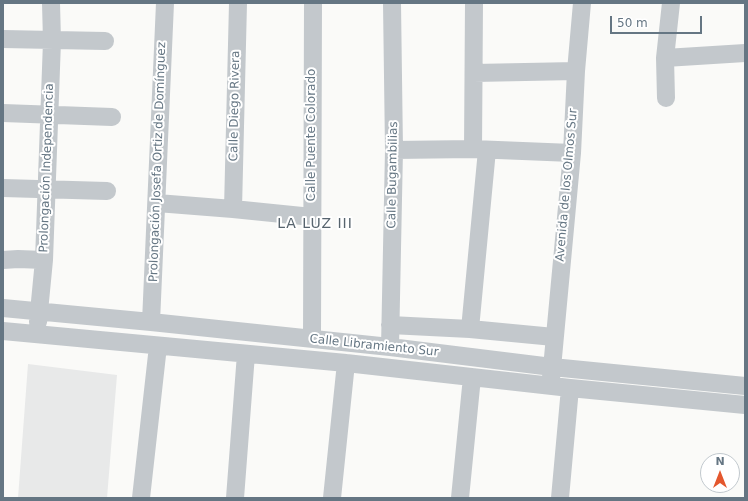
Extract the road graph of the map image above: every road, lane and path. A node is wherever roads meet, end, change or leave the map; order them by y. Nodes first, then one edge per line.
1 (51, 3) edge
2 (165, 3) edge
3 (238, 3) edge
4 (313, 3) edge
5 (392, 3) edge
6 (474, 3) edge
7 (582, 3) edge
8 (671, 3) edge
9 (3, 39) edge
10 (52, 41) junction
11 (105, 41) dead end
12 (745, 53) edge
13 (665, 58) junction
14 (576, 71) junction
15 (474, 73) junction
16 (666, 98) dead end
17 (3, 113) edge
18 (49, 114) junction
19 (112, 117) dead end
20 (394, 150) junction
21 (480, 150) junction
22 (572, 153) junction
23 (3, 188) edge
24 (46, 190) junction
25 (106, 191) dead end
26 (157, 203) junction
27 (233, 209) junction
28 (312, 217) junction
29 (3, 260) edge
30 (44, 260) junction
31 (3, 308) edge
32 (39, 312) junction
33 (151, 322) junction
34 (390, 324) junction
35 (470, 329) junction
36 (3, 331) edge
37 (36, 333) junction
38 (554, 336) junction
39 (312, 339) junction
40 (158, 346) junction
41 (390, 347) junction
42 (246, 354) junction
43 (346, 363) junction
44 (552, 367) junction
45 (472, 377) junction
46 (550, 385) junction
47 (745, 386) edge
48 (570, 388) junction
49 (745, 404) edge
50 (141, 498) edge
51 (235, 498) edge
52 (332, 498) edge
53 (460, 498) edge
54 (560, 498) edge

1 - 10 street, Prolongación Independencia
2 - 26 street, Prolongación Josefa Ortiz de Domínguez
3 - 27 street, Calle Diego Rivera
4 - 28 street, Calle Puente Colorado
5 - 20 street, Calle Bugambilias
6 - 15 street
7 - 14 street, Avenida de los Olmos Sur
8 - 13 street
9 - 10 street
10 - 11 street
10 - 18 street, Prolongación Independencia
12 - 13 street
13 - 16 street
14 - 15 street
14 - 22 street, Avenida de los Olmos Sur
15 - 21 street
17 - 18 street
18 - 19 street
18 - 24 street, Prolongación Independencia
20 - 21 street
20 - 34 street, Calle Bugambilias
21 - 22 street
21 - 35 street
22 - 38 street, Avenida de los Olmos Sur
23 - 24 street
24 - 25 street
24 - 30 street, Prolongación Independencia
26 - 27 street
26 - 33 street, Prolongación Josefa Ortiz de Domínguez
27 - 28 street
28 - 39 street, Calle Puente Colorado
29 - 30 street
30 - 32 street, Prolongación Independencia
31 - 32 street, Calle Libramiento Sur
32 - 33 street, Calle Libramiento Sur
32 - 37 street, Prolongación Independencia
33 - 39 street, Calle Libramiento Sur
34 - 35 street
34 - 41 street, Calle Bugambilias
35 - 38 street
36 - 37 street, Calle Libramiento Sur
37 - 40 street, Calle Libramiento Sur
38 - 44 street, Avenida de los Olmos Sur
39 - 41 street, Calle Libramiento Sur
40 - 42 street, Calle Libramiento Sur
40 - 50 street
41 - 44 street, Calle Libramiento Sur
42 - 43 street, Calle Libramiento Sur
42 - 51 street
43 - 45 street, Calle Libramiento Sur
43 - 52 street
44 - 46 street, Avenida de los Olmos Sur
44 - 47 street, Calle Libramiento Sur
45 - 46 street, Calle Libramiento Sur
45 - 53 street
46 - 48 street, Calle Libramiento Sur
48 - 49 street, Calle Libramiento Sur
48 - 54 street

